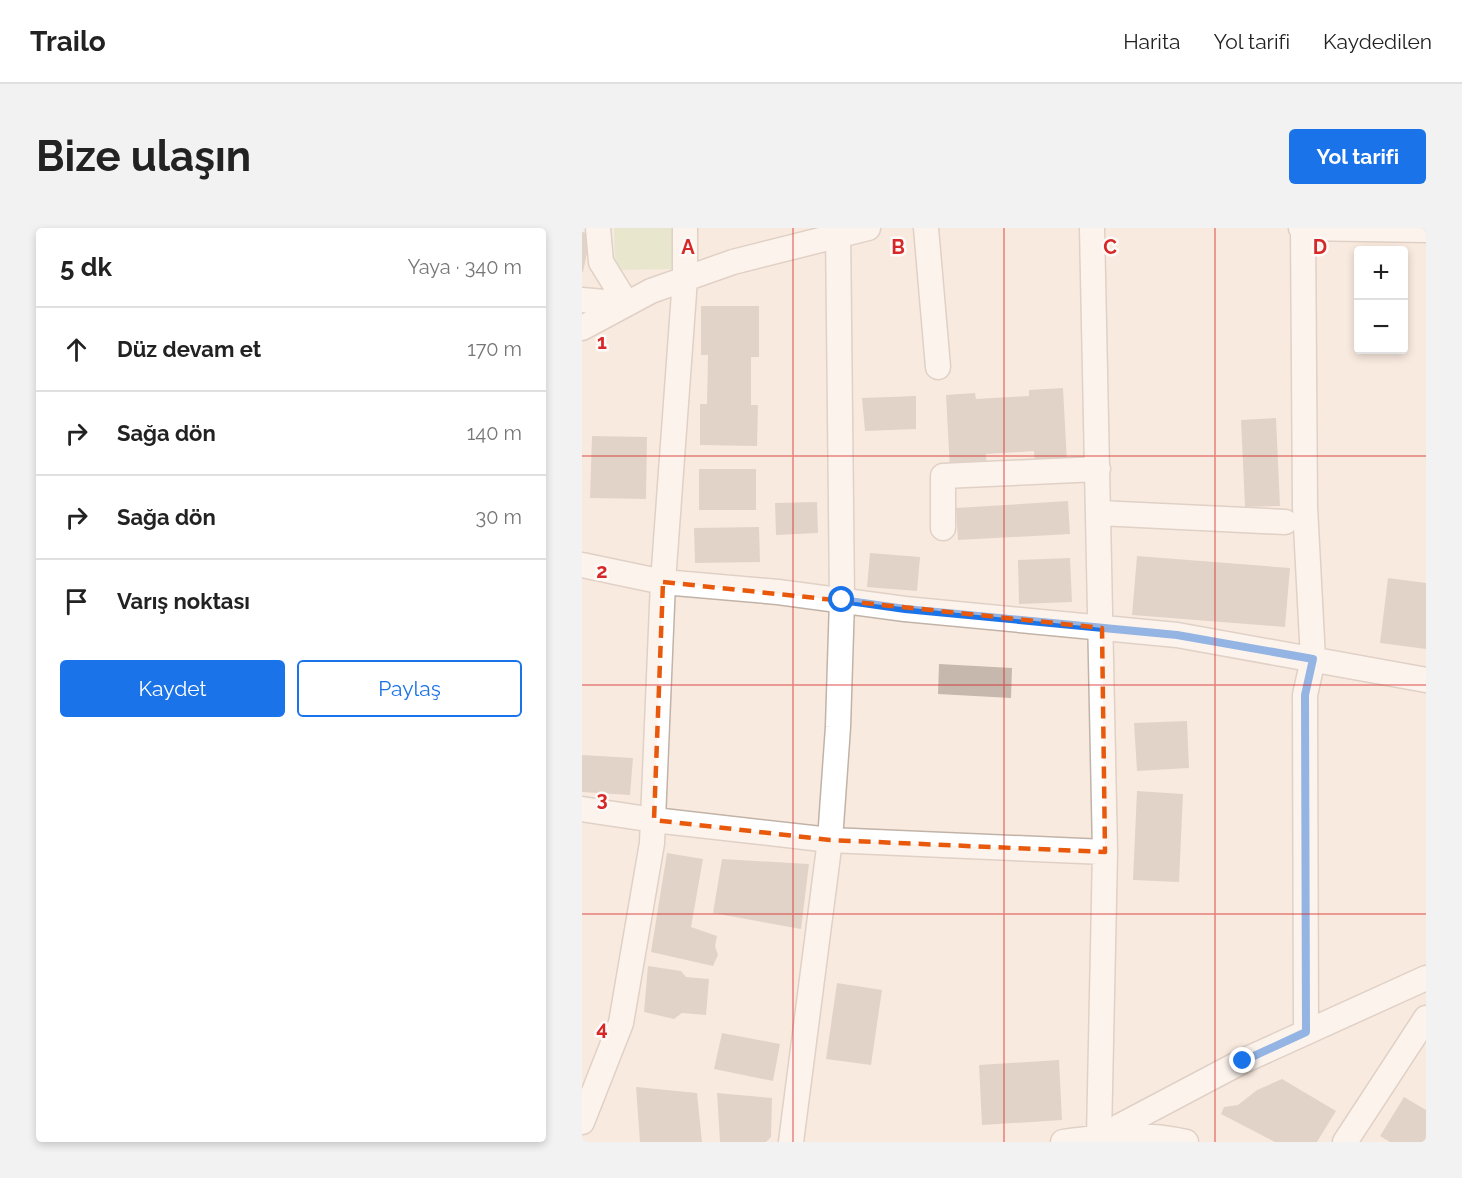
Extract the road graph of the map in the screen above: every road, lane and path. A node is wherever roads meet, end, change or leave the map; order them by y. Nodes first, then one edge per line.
1 (598, 228) edge
2 (686, 228) edge
3 (868, 228) edge
4 (926, 228) edge
5 (1092, 228) edge
6 (1302, 228) edge
7 (1426, 230) edge
8 (838, 232) edge
9 (685, 279) junction
10 (582, 300) edge
11 (627, 304) junction
12 (582, 328) edge
13 (938, 367) dead end
14 (1098, 469) junction
15 (1099, 513) junction
16 (1285, 522) dead end
17 (943, 528) dead end
18 (582, 565) edge
19 (663, 582) junction
20 (842, 600) junction
21 (1102, 627) junction
22 (1313, 659) junction
23 (1426, 680) edge
24 (582, 809) edge
25 (654, 820) junction
26 (830, 840) junction
27 (1105, 852) junction
28 (1426, 978) edge
29 (1426, 1018) edge
30 (1306, 1032) junction
31 (582, 1122) edge
32 (1100, 1139) edge
33 (791, 1142) edge
34 (1063, 1142) edge
35 (1186, 1142) edge
36 (1345, 1142) edge

1 - 11 street
2 - 9 street
3 - 8 street
4 - 13 street
5 - 14 street
6 - 7 street
6 - 22 street
8 - 9 street
8 - 20 street
9 - 11 street
9 - 19 street
10 - 11 street
11 - 12 street
14 - 15 street
14 - 17 street
15 - 16 street
15 - 21 street
18 - 19 street
19 - 20 street
19 - 25 street
20 - 21 street
20 - 26 street
21 - 22 street
21 - 27 street
22 - 23 street
22 - 30 street
24 - 25 street
25 - 26 street
25 - 31 street
26 - 27 street
26 - 33 street
27 - 32 street
28 - 30 street
29 - 36 street
30 - 32 street
32 - 34 street
32 - 35 street

